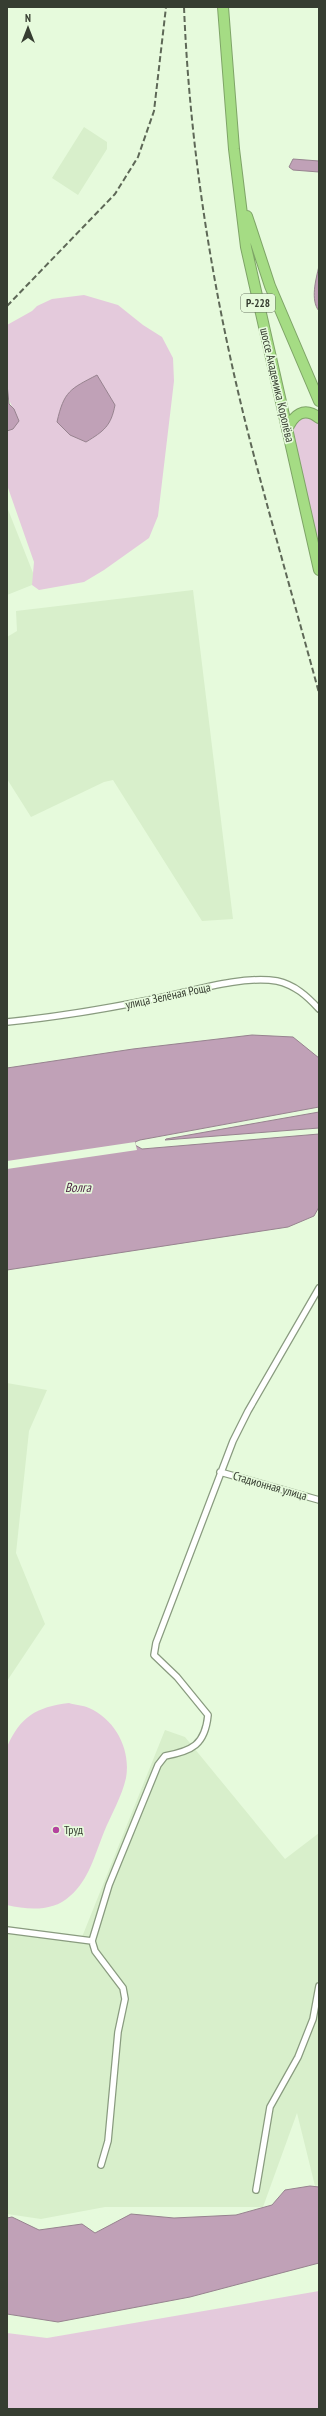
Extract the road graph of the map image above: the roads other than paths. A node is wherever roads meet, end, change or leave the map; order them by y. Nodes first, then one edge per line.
1 (223, 7) edge
2 (237, 175) junction
3 (319, 401) edge
4 (319, 418) edge
5 (287, 430) junction
6 (319, 570) edge
7 (319, 1009) edge
8 (7, 1022) edge
9 (319, 1288) edge
10 (220, 1472) junction
11 (319, 1500) edge
12 (7, 1930) edge
13 (92, 1941) junction
14 (319, 1986) edge
15 (101, 2165) dead end
16 (256, 2190) dead end

1 - 2 highway, шоссе Академика Королёва / Р-228
2 - 3 highway, шоссе Академика Королёва / Р-228
2 - 5 highway, шоссе Академика Королёва / Р-228
4 - 5 highway
5 - 6 highway, шоссе Академика Королёва / Р-228
7 - 8 street, улица Зелёная Роща
9 - 10 street
10 - 11 street, Стадионная улица
10 - 13 street
12 - 13 street
13 - 15 street
14 - 16 street

